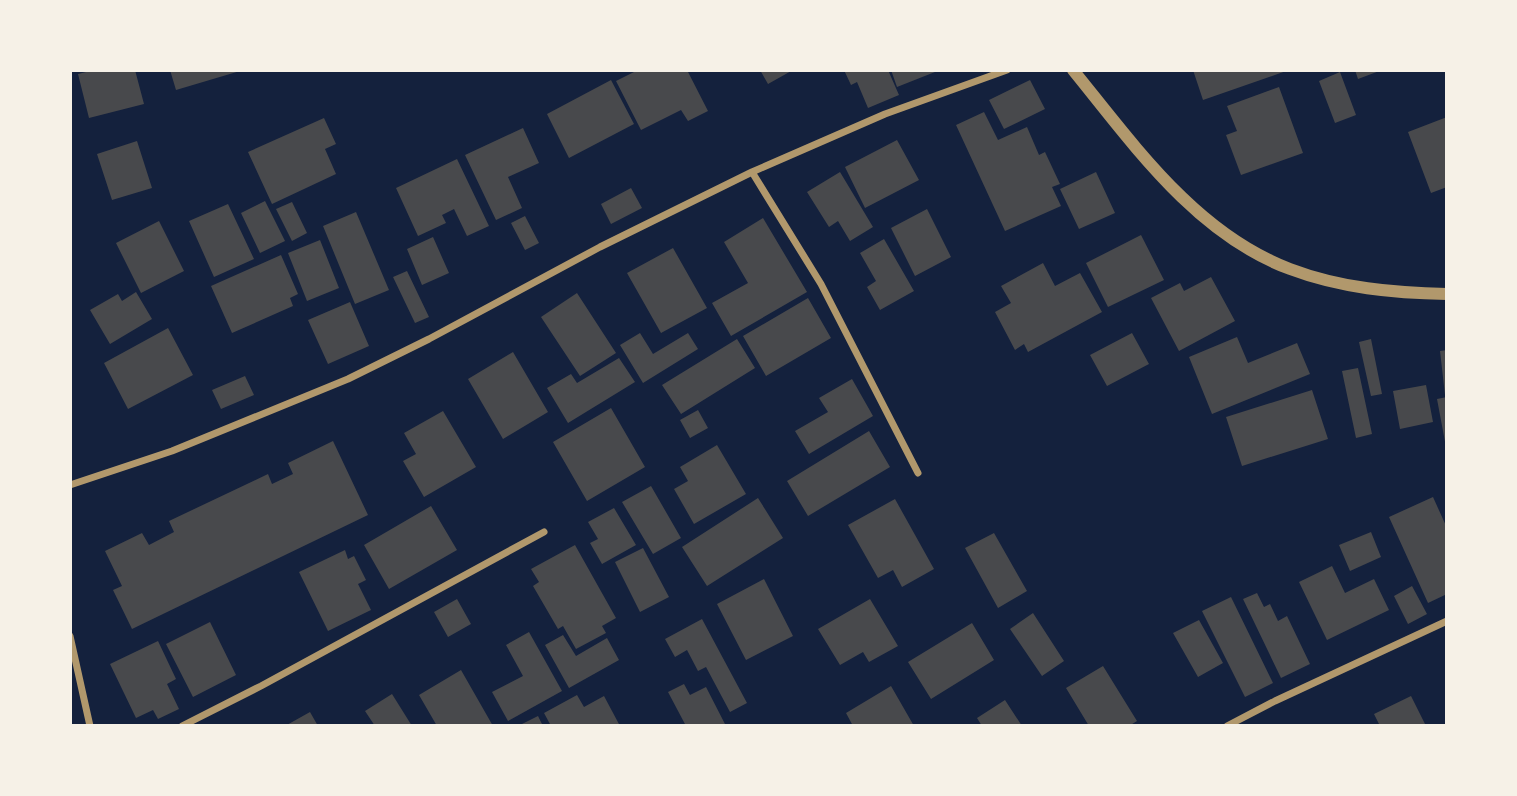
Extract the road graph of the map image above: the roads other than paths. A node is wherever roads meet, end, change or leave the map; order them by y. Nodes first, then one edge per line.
1 (1007, 70) edge
2 (1073, 70) edge
3 (752, 172) junction
4 (1447, 294) edge
5 (918, 473) dead end
6 (70, 485) edge
7 (544, 532) dead end
8 (1447, 621) edge
9 (70, 636) edge
10 (90, 726) edge
11 (182, 726) edge
12 (1227, 726) edge

1 - 3 street
2 - 4 street
3 - 5 street
3 - 6 street
7 - 11 street
8 - 12 street
9 - 10 street

